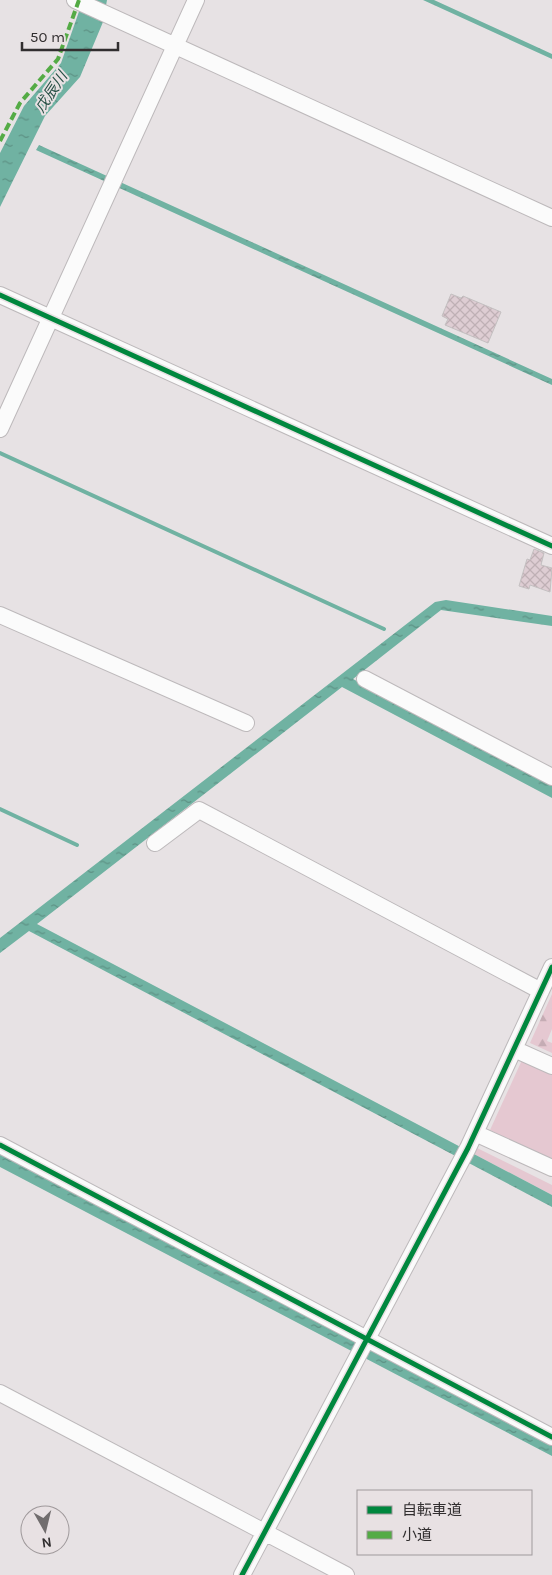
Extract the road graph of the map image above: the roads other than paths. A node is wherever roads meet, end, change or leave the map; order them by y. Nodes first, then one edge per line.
1 (196, 0) edge
2 (77, 1) edge
3 (174, 46) junction
4 (552, 218) edge
5 (0, 295) edge
6 (51, 318) junction
7 (0, 429) edge
8 (552, 546) edge
9 (0, 615) edge
10 (365, 679) dead end
11 (246, 724) dead end
12 (552, 777) edge
13 (154, 843) dead end
14 (552, 967) edge
15 (541, 991) junction
16 (514, 1049) junction
17 (552, 1066) edge
18 (0, 1145) edge
19 (467, 1148) junction
20 (552, 1168) edge
21 (366, 1339) junction
22 (0, 1394) edge
23 (552, 1437) edge
24 (264, 1532) junction
25 (242, 1575) edge
26 (346, 1575) edge

1 - 3 street
2 - 3 street
3 - 4 street
3 - 6 street
5 - 6 street
6 - 7 street
6 - 8 street
9 - 11 street
10 - 12 street
13 - 15 street
14 - 15 street
15 - 16 street
16 - 17 street
16 - 19 street
18 - 21 street
19 - 20 street
19 - 21 street
21 - 23 street
21 - 24 street
22 - 24 street
24 - 25 street
24 - 26 street

